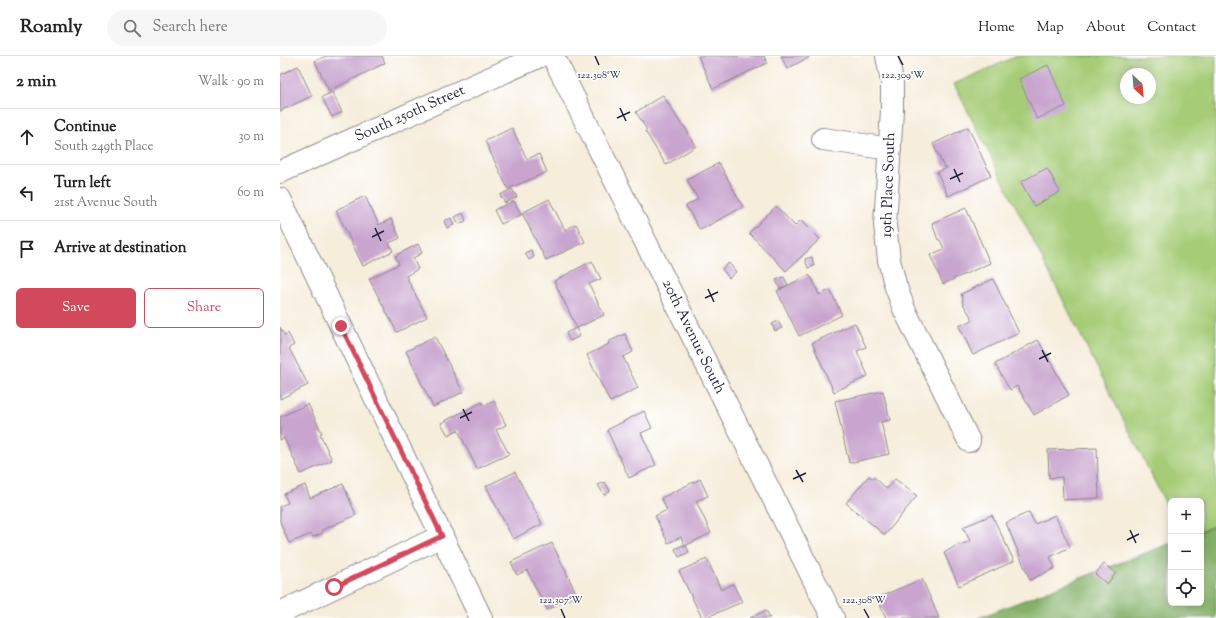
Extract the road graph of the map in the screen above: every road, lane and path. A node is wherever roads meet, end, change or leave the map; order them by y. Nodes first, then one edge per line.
1 (540, 56) edge
2 (553, 56) edge
3 (887, 56) edge
4 (823, 139) dead end
5 (890, 149) junction
6 (280, 172) edge
7 (280, 199) edge
8 (969, 442) dead end
9 (442, 536) junction
10 (280, 613) edge
11 (481, 618) edge
12 (833, 618) edge

1 - 6 street, South 250th Street
2 - 12 street, 20th Avenue South
3 - 5 street, 19th Place South
4 - 5 street
5 - 8 street, 19th Place South
7 - 9 street
9 - 10 street
9 - 11 street

